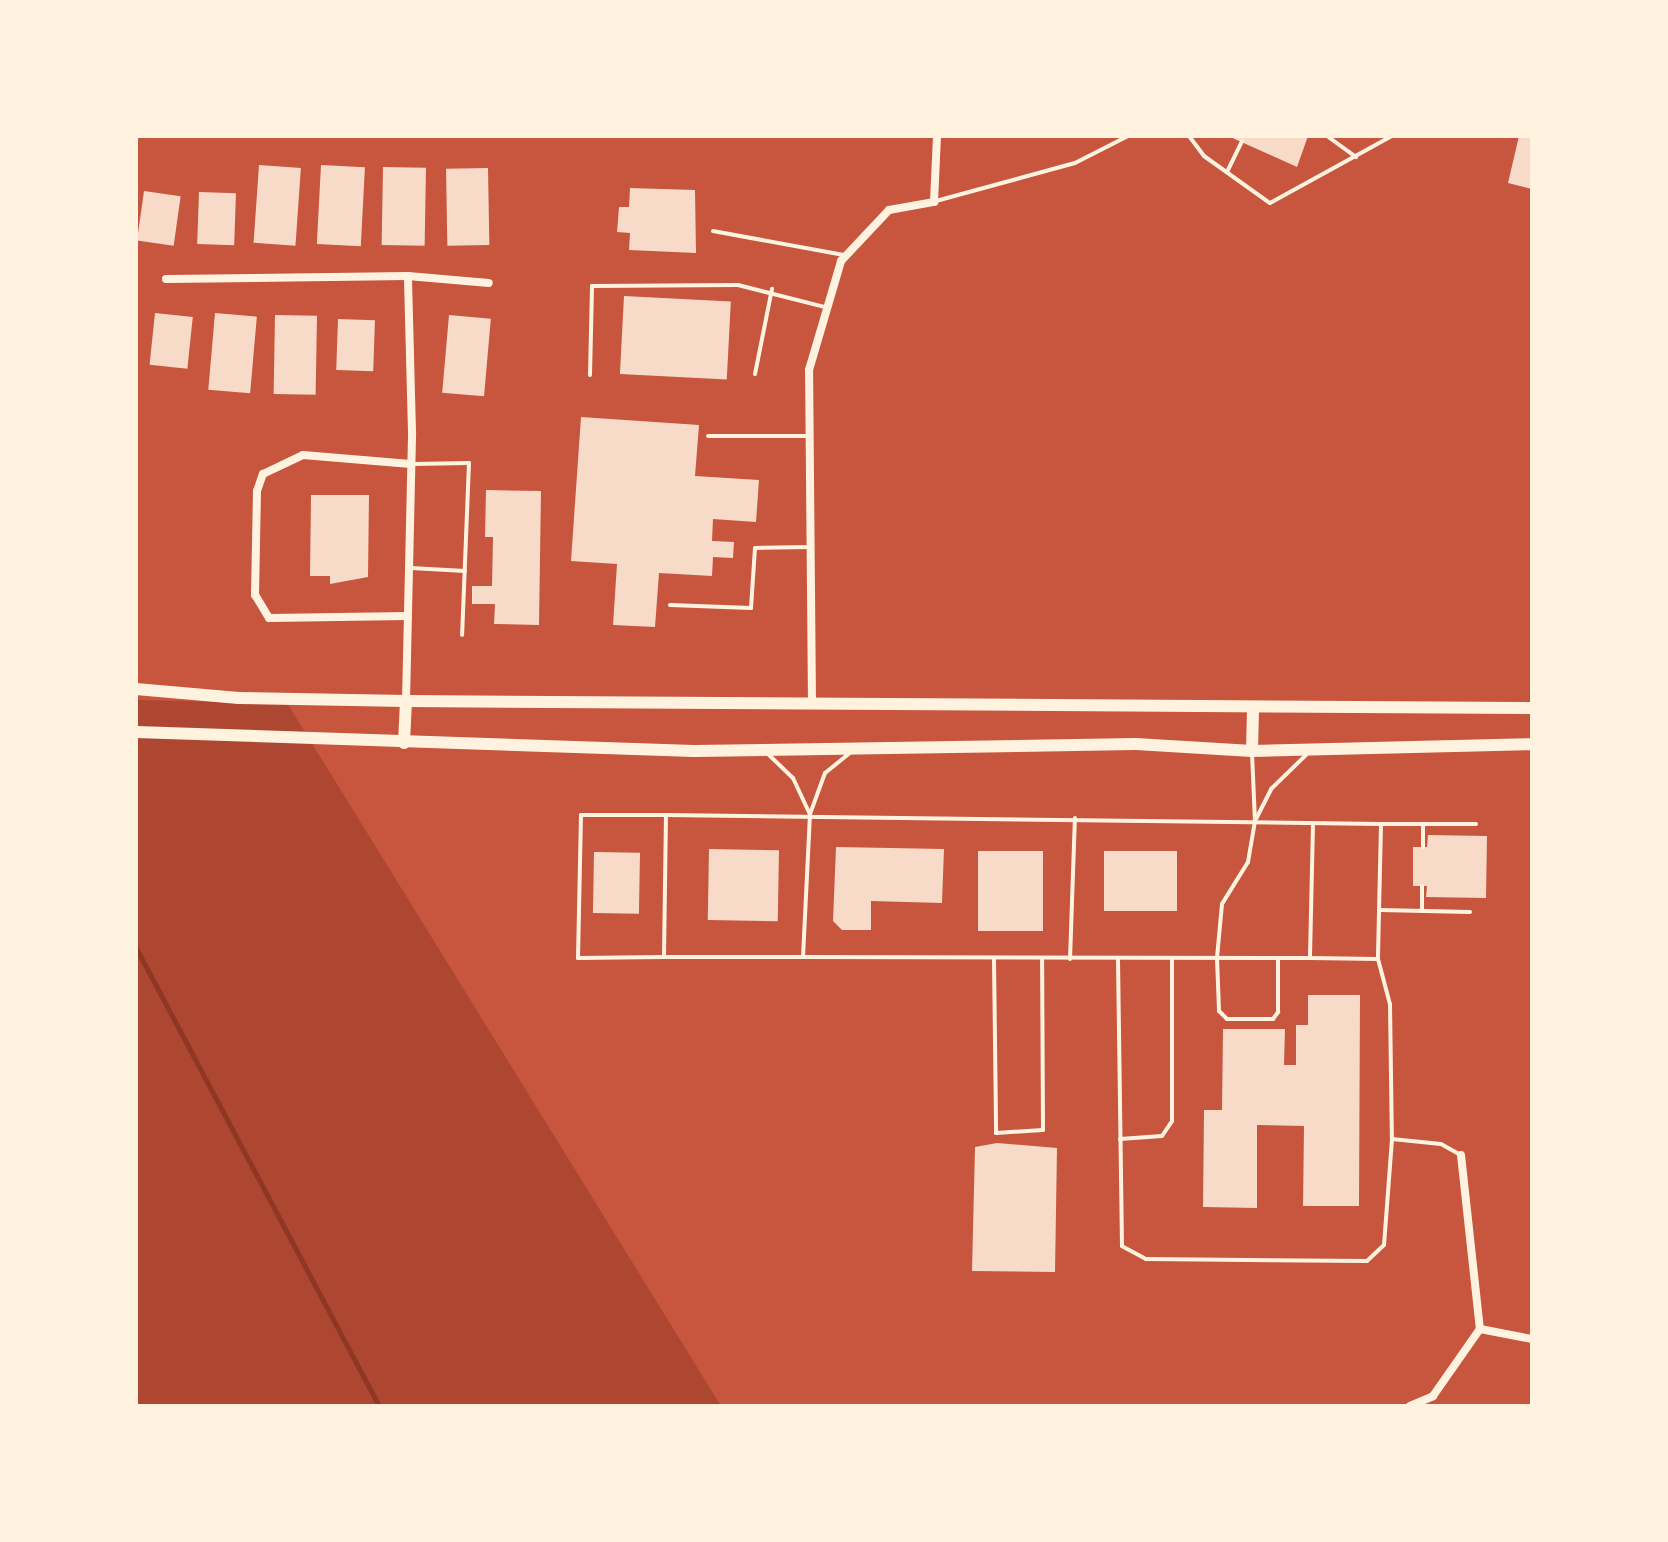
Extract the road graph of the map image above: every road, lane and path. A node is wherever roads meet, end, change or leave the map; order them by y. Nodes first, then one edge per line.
1 (937, 136) edge
2 (1128, 136) edge
3 (1189, 136) edge
4 (1327, 136) edge
5 (1392, 136) edge
6 (1242, 141) dead end
7 (1356, 157) junction
8 (1227, 172) junction
9 (934, 202) junction
10 (713, 231) dead end
11 (846, 256) junction
12 (408, 276) junction
13 (166, 279) dead end
14 (489, 283) dead end
15 (772, 289) junction
16 (828, 307) junction
17 (755, 374) dead end
18 (590, 375) dead end
19 (708, 436) dead end
20 (808, 436) junction
21 (411, 464) junction
22 (809, 547) junction
23 (409, 568) junction
24 (465, 571) junction
25 (670, 605) dead end
26 (408, 616) junction
27 (462, 635) dead end
28 (136, 689) edge
29 (406, 701) junction
30 (812, 706) junction
31 (1532, 708) edge
32 (1253, 709) junction
33 (136, 732) edge
34 (404, 743) junction
35 (1532, 744) edge
36 (856, 748) junction
37 (1316, 749) junction
38 (763, 750) junction
39 (1252, 751) junction
40 (810, 814) junction
41 (666, 815) junction
42 (1075, 818) junction
43 (1255, 821) junction
44 (1313, 824) junction
45 (1381, 824) junction
46 (1476, 824) dead end
47 (1423, 825) junction
48 (1423, 847) dead end
49 (1422, 886) dead end
50 (1380, 910) junction
51 (1422, 911) junction
52 (1470, 912) dead end
53 (664, 957) junction
54 (803, 957) junction
55 (1217, 958) junction
56 (1278, 958) junction
57 (1310, 958) junction
58 (994, 959) junction
59 (1042, 959) junction
60 (1070, 959) junction
61 (1118, 959) junction
62 (1172, 959) junction
63 (1378, 959) junction
64 (1120, 1139) junction
65 (1392, 1139) junction
66 (1461, 1155) joint
67 (1480, 1329) junction
68 (1532, 1339) edge
69 (1410, 1406) edge

1 - 9 street
2 - 9 lane
3 - 8 lane
4 - 7 lane
5 - 7 lane
6 - 8 lane
7 - 8 lane
9 - 11 street
10 - 11 lane
11 - 16 street
12 - 13 street
12 - 14 street
12 - 21 street
15 - 16 lane
15 - 17 lane
15 - 18 lane
16 - 20 street
19 - 20 lane
20 - 22 street
21 - 23 street
21 - 24 lane
21 - 26 street
22 - 25 lane
22 - 30 street
23 - 24 lane
23 - 26 street
24 - 27 lane
26 - 29 street
28 - 29 main road
29 - 30 main road
29 - 34 main road
30 - 32 main road
31 - 32 main road
32 - 39 main road
33 - 34 main road
34 - 38 main road
35 - 37 main road
36 - 38 main road
36 - 39 main road
36 - 40 lane
37 - 39 main road
37 - 43 lane
38 - 40 lane
39 - 43 lane
40 - 41 lane
40 - 42 lane
40 - 54 lane
41 - 53 lane
41 - 53 lane
42 - 43 lane
42 - 60 lane
43 - 44 lane
43 - 55 lane
44 - 45 lane
44 - 57 lane
45 - 47 lane
45 - 50 lane
46 - 47 lane
47 - 48 lane
49 - 51 lane
50 - 51 lane
50 - 63 lane
51 - 52 lane
53 - 54 lane
54 - 58 lane
55 - 56 lane
55 - 56 lane
55 - 62 lane
56 - 57 lane
57 - 63 lane
58 - 59 lane
58 - 59 lane
59 - 60 lane
60 - 61 lane
61 - 62 lane
61 - 64 lane
62 - 64 lane
63 - 65 lane
64 - 65 lane
65 - 66 lane
66 - 67 street
67 - 68 street
67 - 69 street

